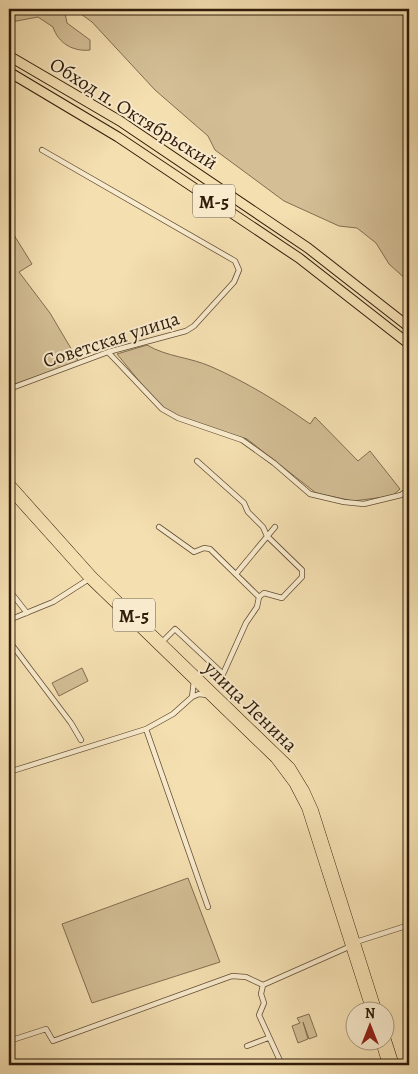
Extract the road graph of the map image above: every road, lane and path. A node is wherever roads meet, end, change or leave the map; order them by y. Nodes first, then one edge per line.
1 (9, 56) edge
2 (9, 72) edge
3 (42, 150) dead end
4 (409, 327) edge
5 (409, 344) edge
6 (108, 352) junction
7 (9, 389) edge
8 (197, 461) dead end
9 (9, 482) edge
10 (409, 489) edge
11 (9, 490) edge
12 (275, 527) dead end
13 (159, 528) dead end
14 (267, 536) junction
15 (236, 574) junction
16 (89, 579) junction
17 (9, 590) edge
18 (259, 597) junction
19 (27, 612) junction
20 (9, 620) edge
21 (9, 641) edge
22 (162, 642) junction
23 (194, 681) junction
24 (208, 695) junction
25 (192, 697) junction
26 (146, 729) junction
27 (81, 740) dead end
28 (9, 772) edge
29 (208, 907) dead end
30 (409, 925) edge
31 (353, 944) junction
32 (263, 985) junction
33 (368, 1002) edge
34 (374, 1002) edge
35 (268, 1038) junction
36 (9, 1041) edge
37 (247, 1046) dead end
38 (383, 1052) edge
39 (391, 1052) edge
40 (282, 1065) edge
41 (388, 1065) edge
42 (395, 1065) edge

1 - 4 highway, Обход п. Октябрьский / М-5
2 - 5 highway, Обход п. Октябрьский / М-5
3 - 6 street, Советская улица
6 - 7 street, Советская улица
6 - 10 street
8 - 14 street
9 - 22 main road, улица Ленина / М-5
11 - 16 main road, улица Ленина / М-5
12 - 14 street
13 - 15 street
14 - 15 street
14 - 18 street
15 - 18 street
16 - 19 street
16 - 23 main road, улица Ленина / М-5
17 - 19 street
18 - 22 street
19 - 20 street
21 - 27 street
22 - 31 main road, улица Ленина / М-5
23 - 24 main road, улица Ленина / М-5
23 - 25 street
24 - 25 street
24 - 31 main road, улица Ленина / М-5
25 - 26 street
26 - 28 street
26 - 29 street
30 - 31 street
31 - 32 street
31 - 33 main road, улица Ленина / М-5
31 - 34 main road, улица Ленина / М-5
32 - 35 street
32 - 36 street
35 - 37 street
35 - 40 street
38 - 41 main road
39 - 42 main road

